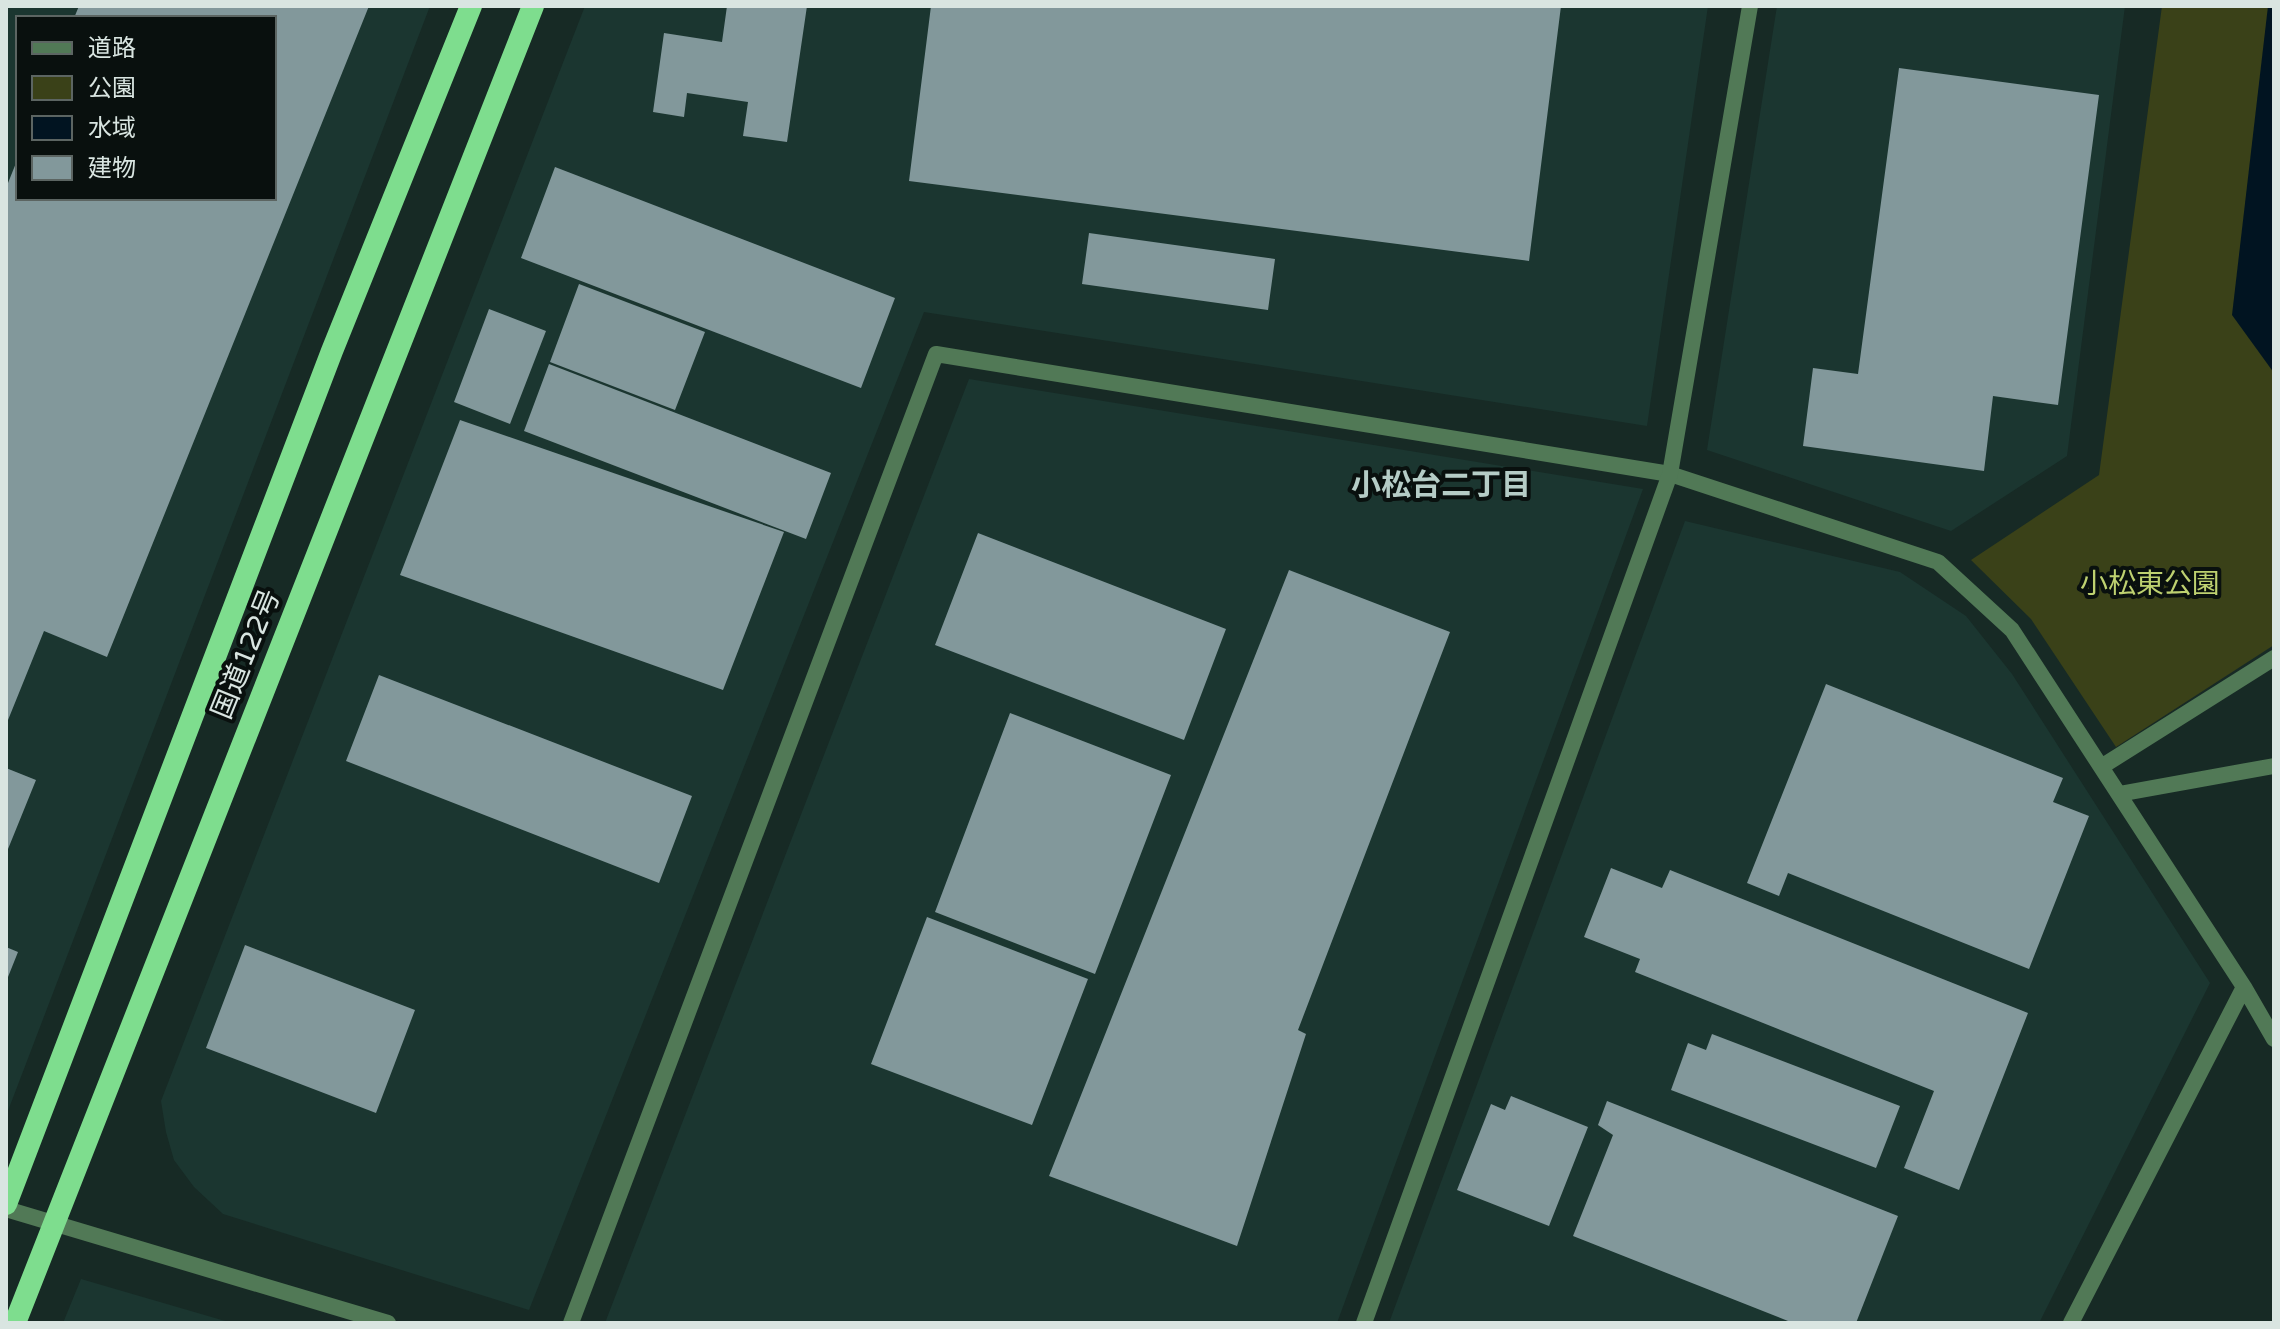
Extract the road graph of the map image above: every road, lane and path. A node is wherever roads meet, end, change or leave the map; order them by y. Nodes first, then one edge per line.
1 (471, 6) edge
2 (533, 6) edge
3 (1750, 6) edge
4 (1670, 474) junction
5 (2274, 658) edge
6 (2274, 766) edge
7 (2101, 767) junction
8 (2119, 794) junction
9 (2244, 987) junction
10 (2274, 1039) edge
11 (6, 1207) edge
12 (54, 1222) junction
13 (15, 1323) edge
14 (388, 1323) edge
15 (571, 1323) edge
16 (1364, 1323) edge
17 (2071, 1323) edge

1 - 11 highway, 国道122号
2 - 12 highway, 国道122号
3 - 4 street
4 - 7 street
4 - 15 street
4 - 16 street
5 - 7 street
6 - 8 street
7 - 8 street
8 - 9 street
9 - 10 street
9 - 17 street
11 - 12 street
12 - 13 highway, 国道122号
12 - 14 street

